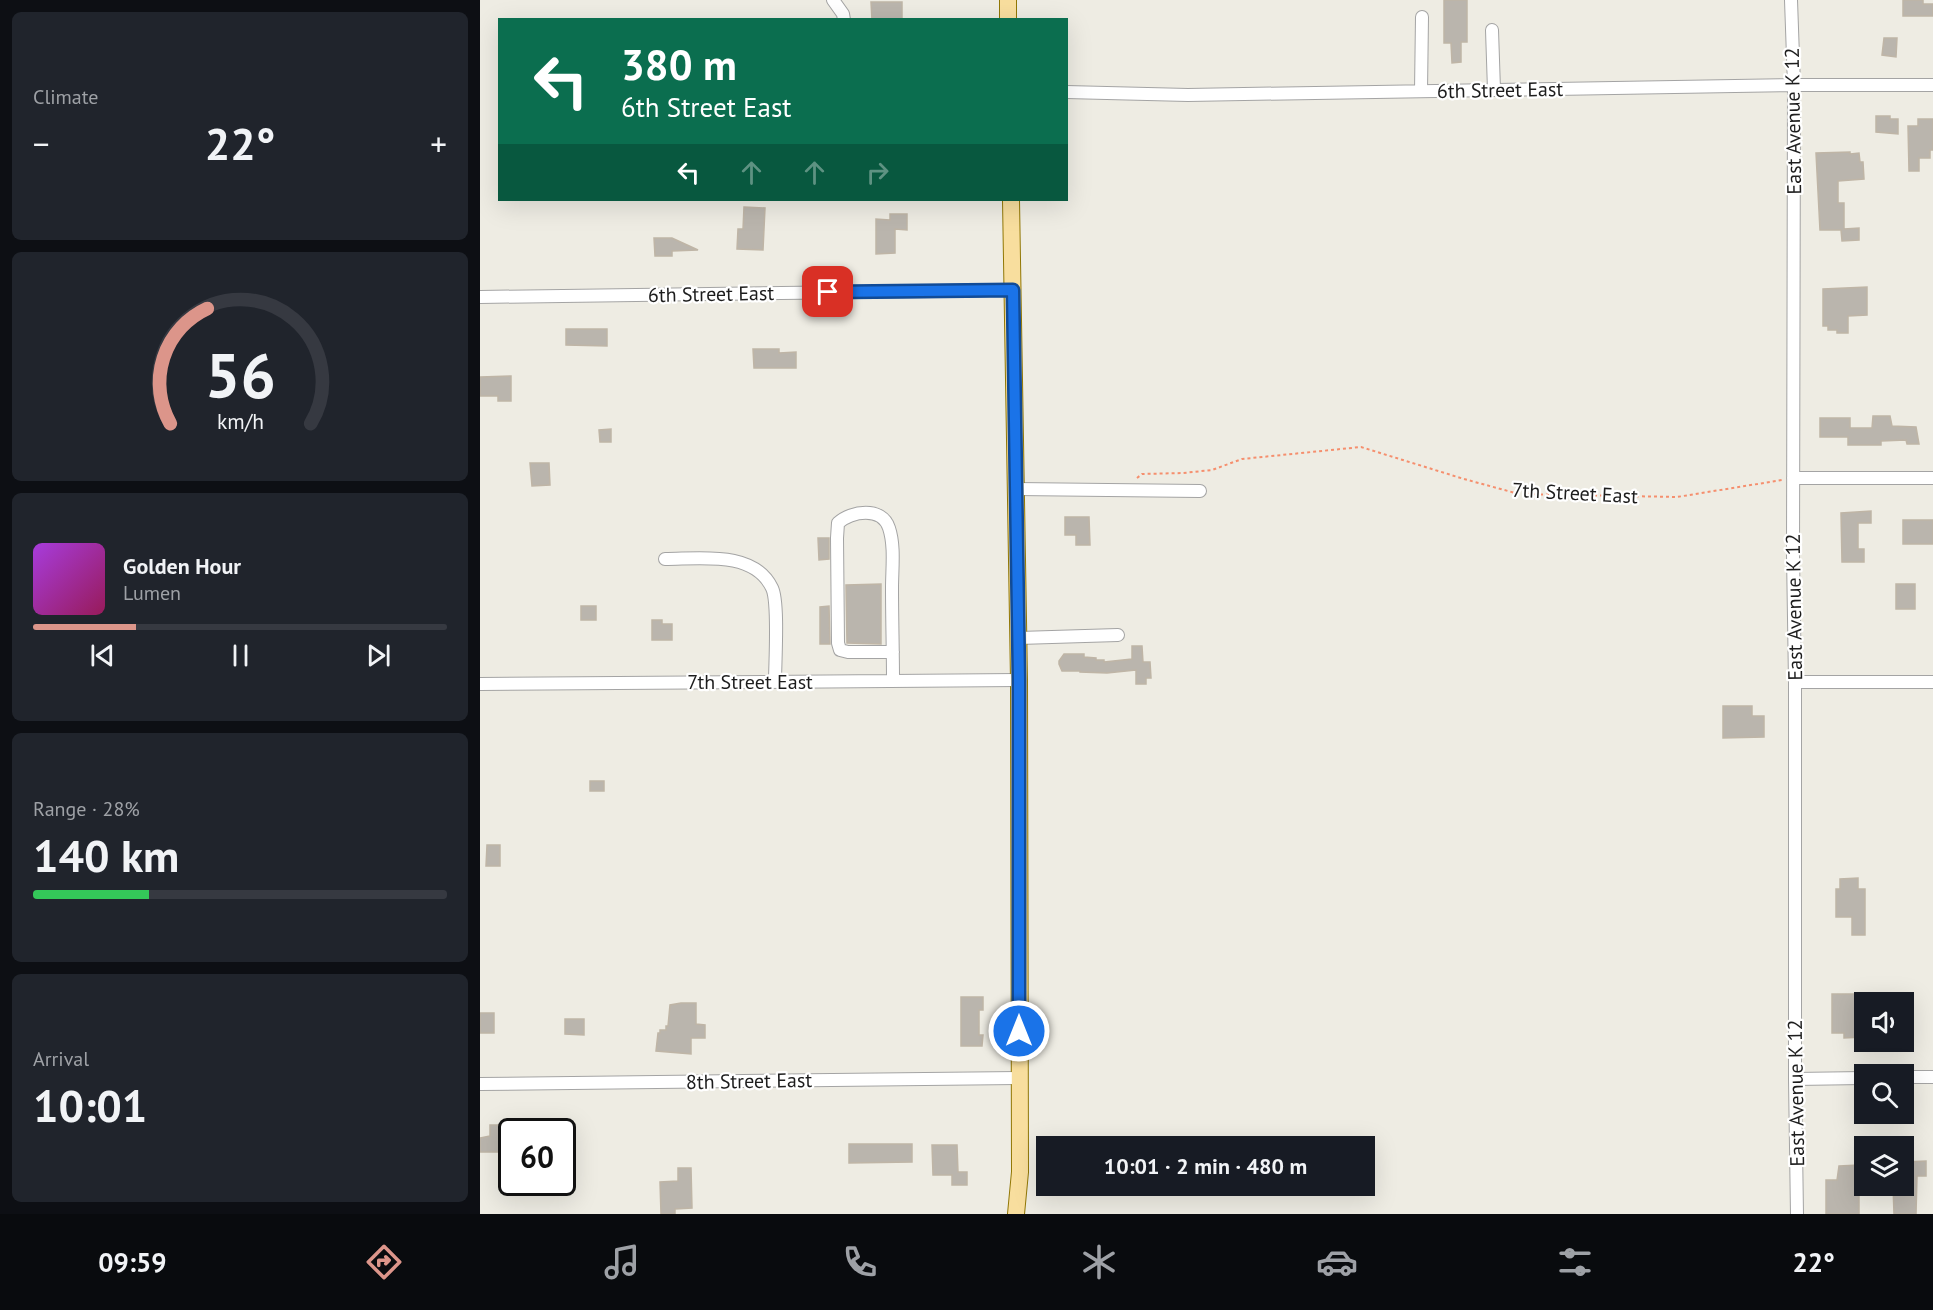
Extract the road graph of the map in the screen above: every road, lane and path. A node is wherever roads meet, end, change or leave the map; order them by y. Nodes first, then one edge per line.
1 (833, 0) edge
2 (1008, 0) edge
3 (1791, 0) edge
4 (1422, 17) dead end
5 (844, 18) edge
6 (1008, 18) edge
7 (1492, 30) dead end
8 (1794, 85) junction
9 (1933, 85) edge
10 (1494, 90) junction
11 (1421, 91) junction
12 (1068, 92) edge
13 (1011, 201) edge
14 (1013, 290) junction
15 (480, 297) edge
16 (1793, 478) junction
17 (1933, 478) edge
18 (1015, 489) junction
19 (1121, 491) junction
20 (1200, 491) dead end
21 (665, 559) dead end
22 (1118, 635) dead end
23 (1019, 638) junction
24 (892, 652) junction
25 (1019, 680) junction
26 (893, 681) junction
27 (775, 682) junction
28 (1795, 682) junction
29 (1933, 682) edge
30 (480, 684) edge
31 (1914, 1077) edge
32 (1933, 1077) edge
33 (1019, 1078) junction
34 (1795, 1078) junction
35 (1854, 1078) edge
36 (480, 1084) edge
37 (1020, 1172) junction
38 (1016, 1214) edge
39 (1028, 1214) edge
40 (1797, 1214) edge

1 - 5 street
2 - 6 main road
3 - 8 street, East Avenue K 12
4 - 11 street
7 - 10 street
8 - 9 street, 6th Street East
8 - 10 street, 6th Street East
8 - 16 street, East Avenue K 12
10 - 11 street, 6th Street East
11 - 12 street, 6th Street East
13 - 14 main road
14 - 15 street, 6th Street East
14 - 18 main road
16 - 17 street
16 - 19 path, 7th Street East
16 - 28 street, East Avenue K 12
18 - 19 street
18 - 23 main road
19 - 20 street
21 - 27 street
22 - 23 street
23 - 25 main road
24 - 24 street
24 - 26 street
25 - 26 street, 7th Street East
25 - 33 main road
26 - 27 street, 7th Street East
27 - 30 street, 7th Street East
28 - 29 street
28 - 34 street, East Avenue K 12
31 - 32 street
33 - 36 street, 8th Street East
33 - 37 main road
34 - 35 street
34 - 40 street, East Avenue K 12
37 - 38 main road
37 - 39 main road

